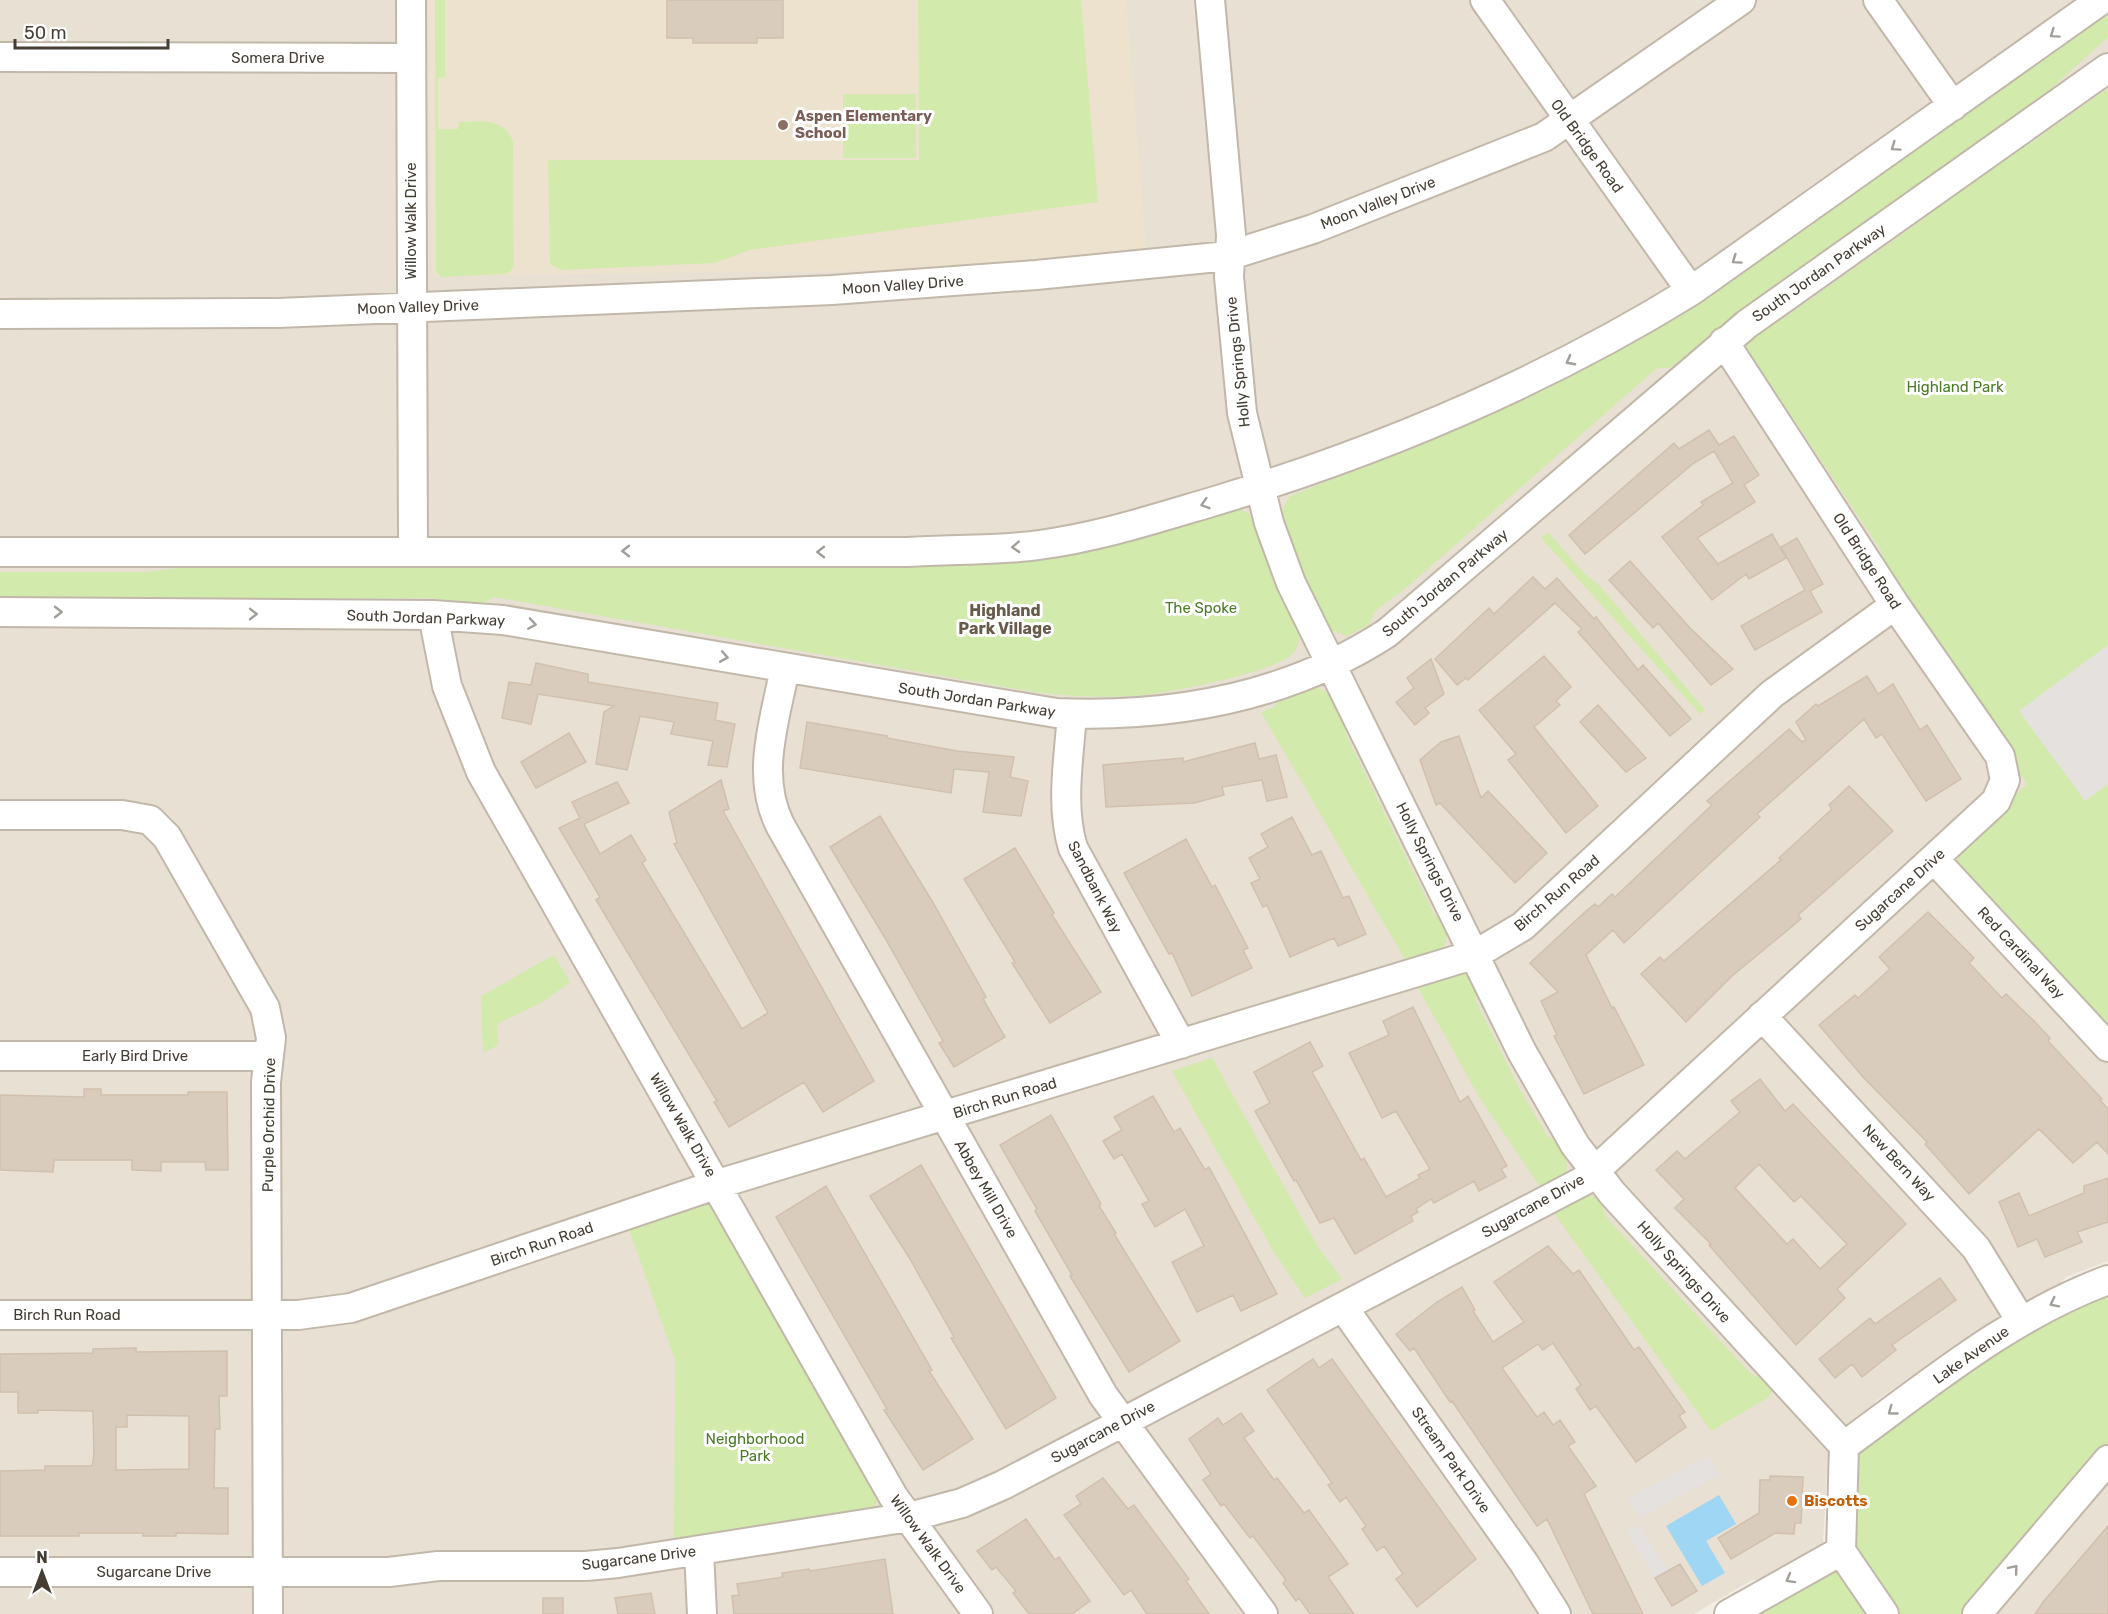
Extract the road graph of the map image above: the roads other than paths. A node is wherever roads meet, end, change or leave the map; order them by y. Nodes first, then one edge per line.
1 (411, 0) edge
2 (1210, 0) edge
3 (1485, 0) edge
4 (1741, 0) edge
5 (1878, 0) edge
6 (2101, 0) edge
7 (0, 57) edge
8 (411, 58) junction
9 (2108, 68) edge
10 (1953, 106) junction
11 (1569, 121) junction
12 (1228, 256) junction
13 (1690, 291) junction
14 (412, 307) junction
15 (0, 314) edge
16 (1724, 342) junction
17 (1261, 487) junction
18 (413, 550) junction
19 (0, 552) edge
20 (1895, 605) junction
21 (0, 612) edge
22 (433, 615) junction
23 (1330, 666) junction
24 (784, 668) junction
25 (1072, 714) junction
26 (2005, 780) joint
27 (0, 815) edge
28 (1934, 859) junction
29 (1476, 954) junction
30 (1762, 1016) junction
31 (1181, 1044) junction
32 (2108, 1047) edge
33 (0, 1056) edge
34 (269, 1056) junction
35 (944, 1117) junction
36 (1595, 1170) junction
37 (718, 1184) junction
38 (2108, 1280) edge
39 (1343, 1307) junction
40 (0, 1315) edge
41 (269, 1315) junction
42 (2021, 1321) junction
43 (1123, 1422) junction
44 (1844, 1446) junction
45 (2108, 1460) edge
46 (909, 1517) junction
47 (699, 1551) junction
48 (1841, 1551) junction
49 (0, 1572) edge
50 (269, 1572) junction
51 (268, 1614) edge
52 (702, 1614) edge
53 (978, 1614) edge
54 (1263, 1614) edge
55 (1556, 1614) edge
56 (1728, 1614) edge
57 (1884, 1614) edge
58 (1977, 1614) edge

1 - 8 street, Willow Walk Drive
2 - 12 street, Holly Springs Drive
3 - 11 street, Old Bridge Road
4 - 11 street, Moon Valley Drive
5 - 10 street
6 -> 10 street
7 - 8 street, Somera Drive
8 - 14 street, Willow Walk Drive
9 - 16 street, South Jordan Parkway
10 -> 13 street
11 - 12 street, Moon Valley Drive
11 - 13 street, Old Bridge Road
12 - 14 street, Moon Valley Drive
12 - 17 street, Holly Springs Drive
13 -> 17 street
14 - 15 street, Moon Valley Drive
14 - 18 street, Willow Walk Drive
16 - 20 street, Old Bridge Road
16 - 23 street, South Jordan Parkway
17 -> 18 street
17 - 23 street, Holly Springs Drive
18 - 19 street
20 - 26 street, Old Bridge Road
20 - 29 street, Birch Run Road
21 -> 22 street, South Jordan Parkway
22 -> 24 street, South Jordan Parkway
22 - 37 street, Willow Walk Drive
23 - 25 street, South Jordan Parkway
23 - 29 street, Holly Springs Drive
24 - 25 street, South Jordan Parkway
24 - 35 street, Abbey Mill Drive
25 - 31 street, Sandbank Way
26 - 28 street, Sugarcane Drive
27 - 34 street, Purple Orchid Drive
28 - 30 street, Sugarcane Drive
28 - 32 street, Red Cardinal Way
29 - 31 street, Birch Run Road
29 - 36 street, Holly Springs Drive
30 - 36 street, Sugarcane Drive
30 - 42 street, New Bern Way
31 - 35 street, Birch Run Road
33 - 34 street, Early Bird Drive
34 - 41 street, Purple Orchid Drive
35 - 37 street, Birch Run Road
35 - 43 street, Abbey Mill Drive
36 - 39 street, Sugarcane Drive
36 - 44 street, Holly Springs Drive
37 - 41 street, Birch Run Road
37 - 46 street, Willow Walk Drive
38 -> 42 street, Lake Avenue
39 - 43 street, Sugarcane Drive
39 - 55 street, Stream Park Drive
40 - 41 street, Birch Run Road
41 - 50 street, Purple Orchid Drive
42 -> 44 street, Lake Avenue
43 - 46 street, Sugarcane Drive
43 - 54 street, Abbey Mill Drive
44 - 48 street
58 -> 45 street
46 - 47 street, Sugarcane Drive
46 - 53 street, Willow Walk Drive
47 - 50 street, Sugarcane Drive
47 - 52 street
48 -> 56 street
48 - 57 street
49 - 50 street, Sugarcane Drive
50 - 51 street, Purple Orchid Drive

